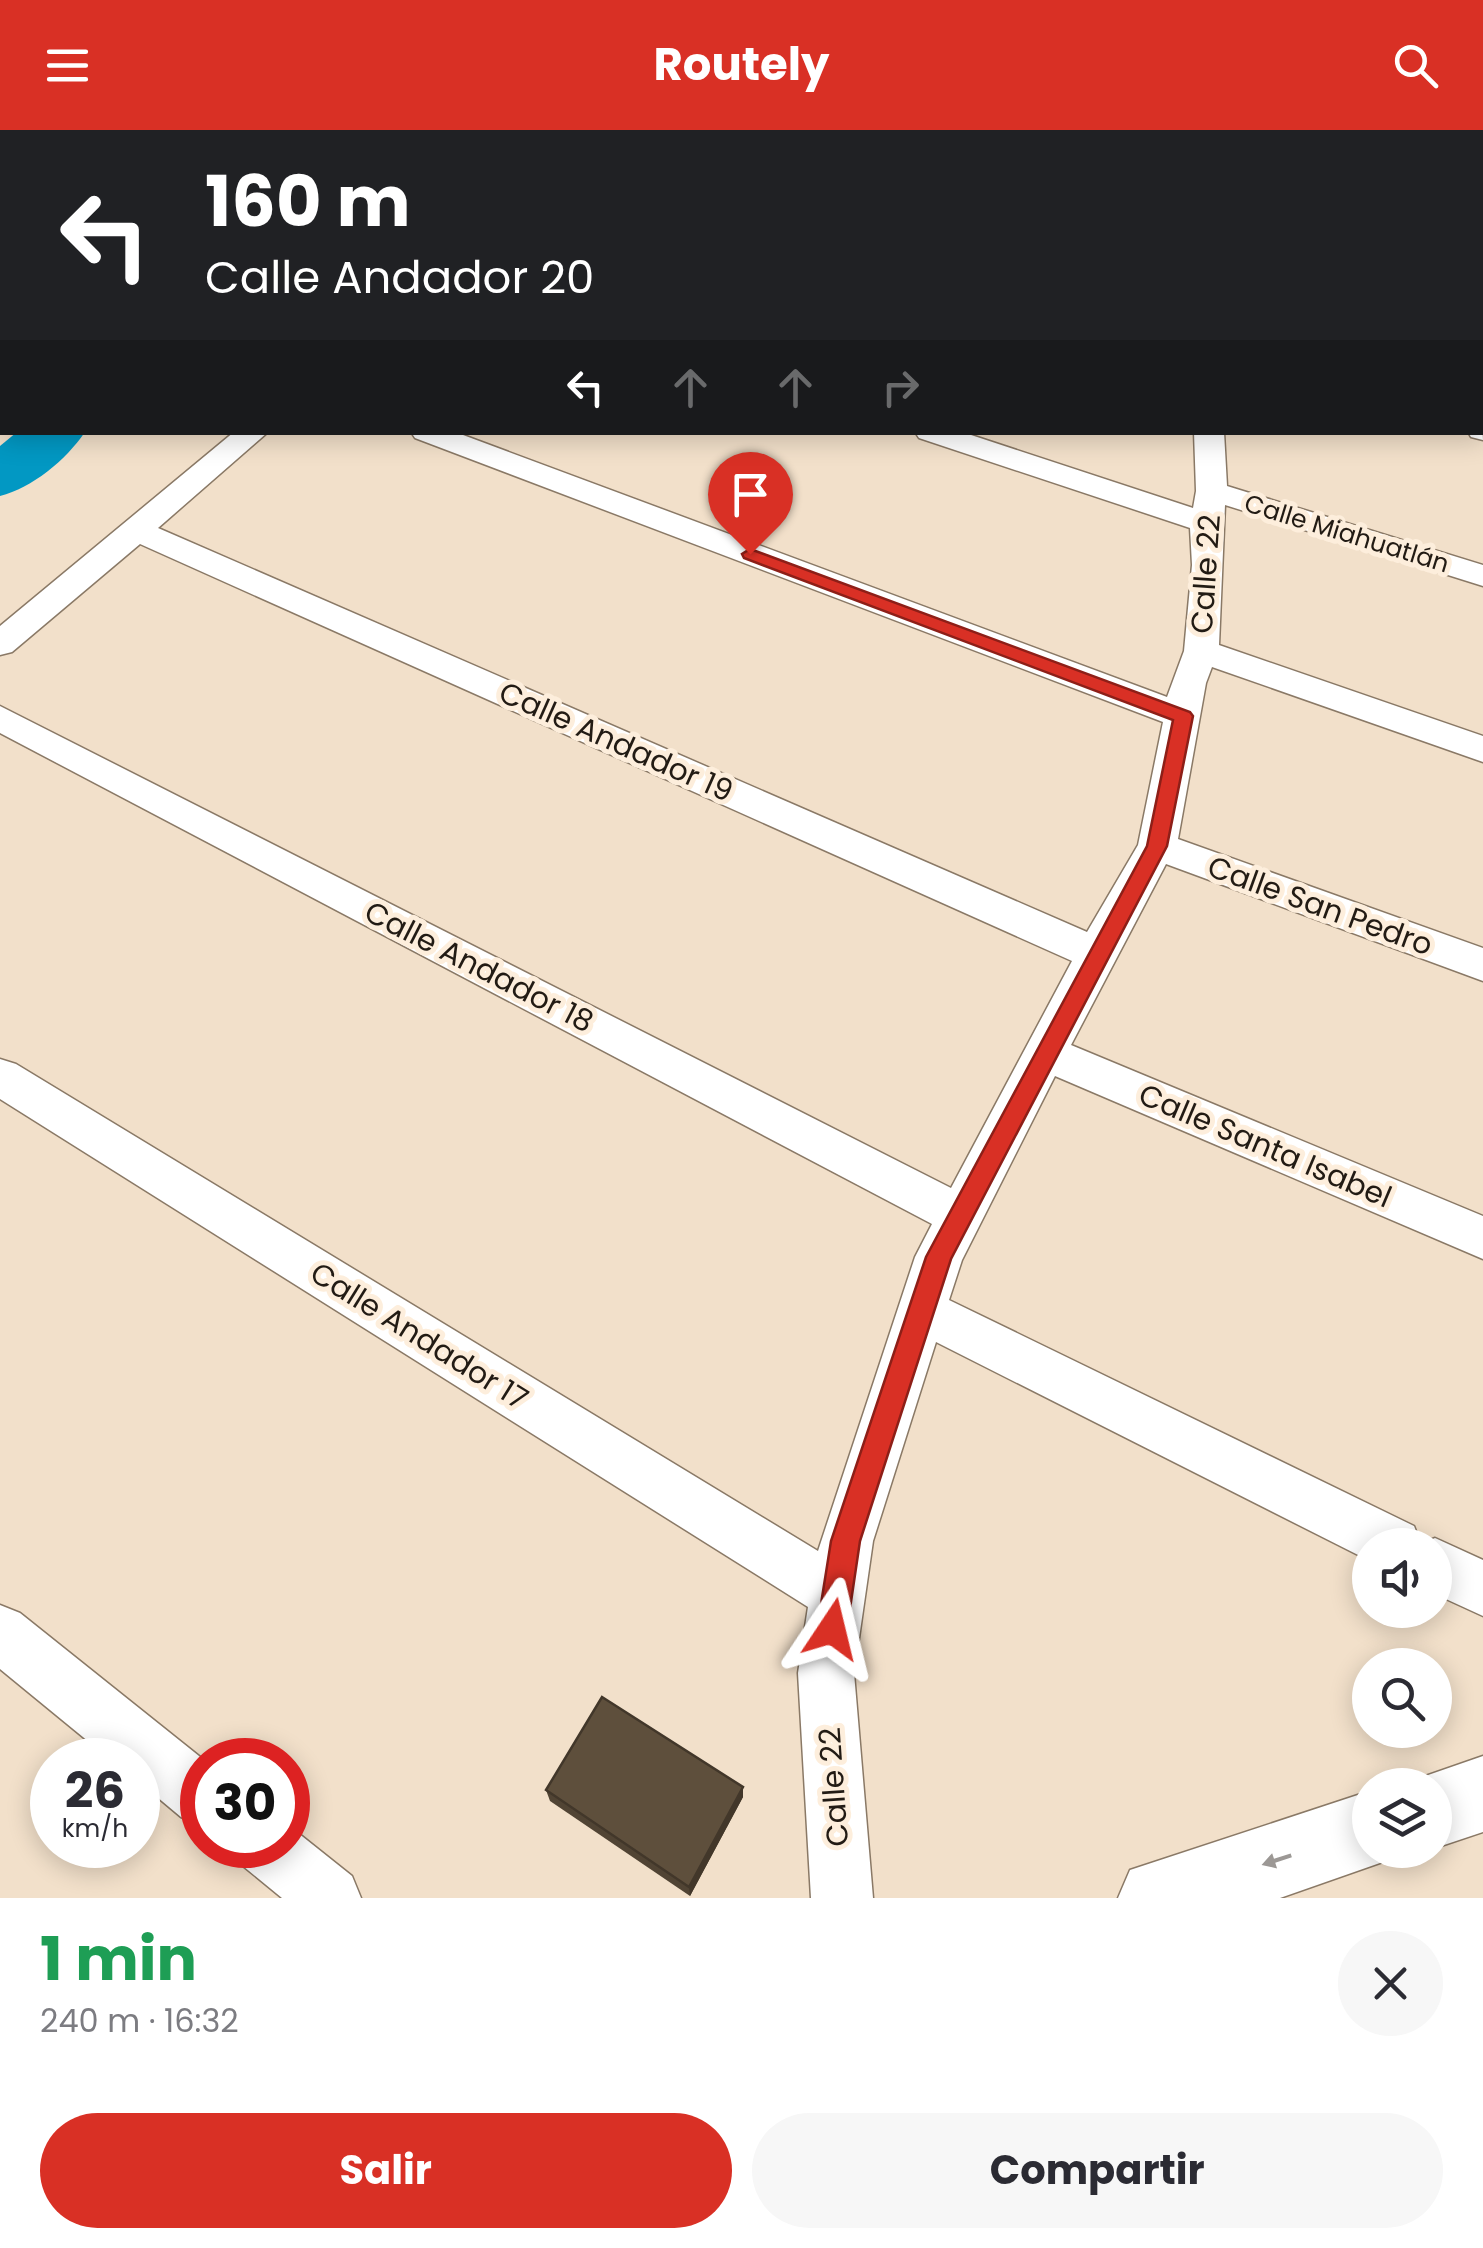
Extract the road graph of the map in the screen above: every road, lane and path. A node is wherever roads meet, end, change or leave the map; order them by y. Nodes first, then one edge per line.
1 (249, 435) edge
2 (434, 435) edge
3 (941, 435) edge
4 (1209, 435) edge
5 (1209, 507) junction
6 (136, 530) junction
7 (1483, 576) edge
8 (0, 644) edge
9 (1201, 651) junction
10 (1183, 716) junction
11 (0, 718) edge
12 (1483, 748) edge
13 (1157, 846) junction
14 (1097, 954) junction
15 (1483, 965) edge
16 (1048, 1054) junction
17 (0, 1077) edge
18 (958, 1215) junction
19 (1483, 1238) edge
20 (923, 1311) junction
21 (1361, 1528) edge
22 (1452, 1574) edge
23 (1483, 1589) edge
24 (839, 1595) junction
25 (0, 1633) edge
26 (180, 1778) edge
27 (1483, 1794) edge
28 (1452, 1804) edge
29 (1352, 1836) edge
30 (293, 1868) edge
31 (330, 1898) edge
32 (842, 1898) edge
33 (1158, 1898) edge

1 - 6 street
2 - 10 street
3 - 5 street, Calle Miahuatlán
4 - 5 street, Calle 22
5 - 7 street, Calle Miahuatlán
5 - 9 street, Calle 22
6 - 8 street
6 - 14 street, Calle Andador 19
9 - 10 street, Calle 22
9 - 12 street
10 - 13 street, Calle 22
11 - 18 street, Calle Andador 18
13 - 14 street, Calle 22
13 - 15 street, Calle San Pedro
14 - 16 street, Calle 22
16 - 18 street, Calle 22
16 - 19 street, Calle Santa Isabel
17 - 24 street, Calle Andador 17
18 - 20 street, Calle 22
20 - 21 street
20 - 24 street, Calle 22
22 - 23 street
24 - 32 street, Calle 22
25 - 26 street
27 - 28 street
29 -> 33 street
30 - 31 street

